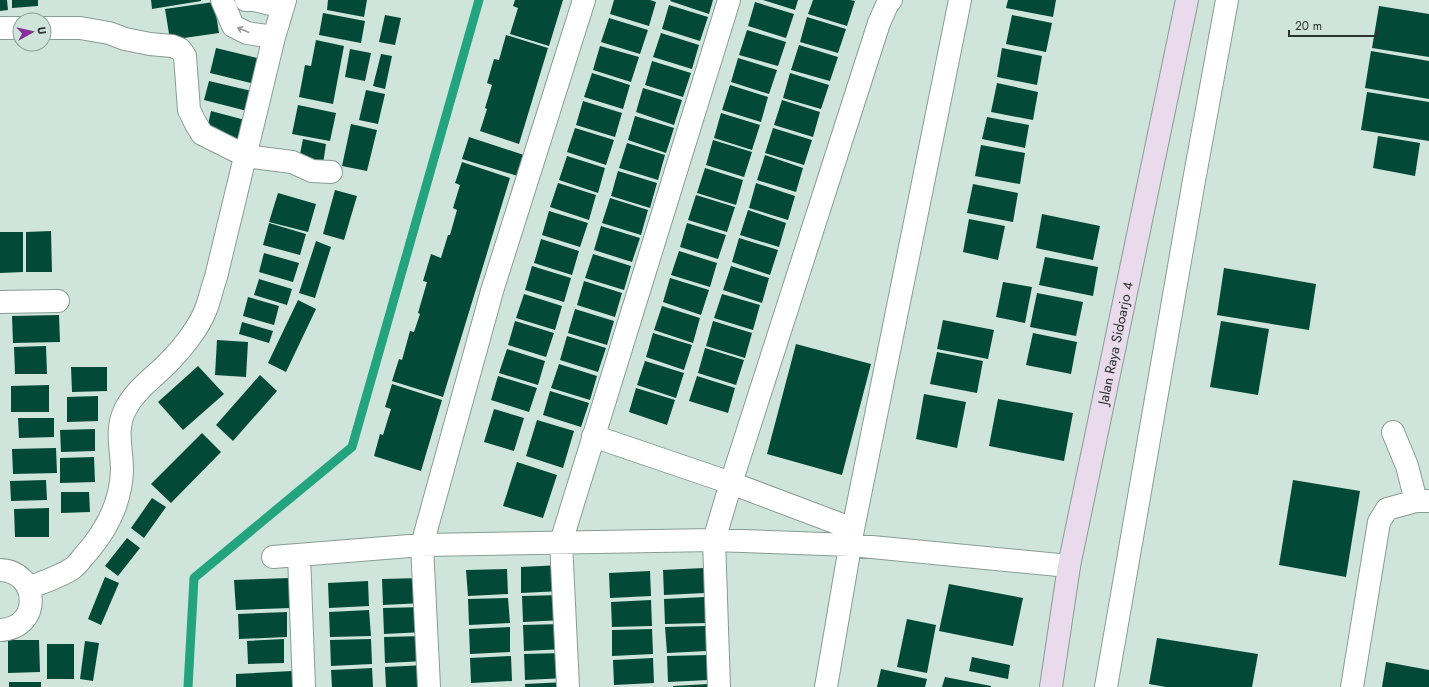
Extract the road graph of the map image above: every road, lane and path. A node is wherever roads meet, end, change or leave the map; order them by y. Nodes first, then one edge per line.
1 (246, 0) edge
2 (584, 0) edge
3 (729, 0) edge
4 (891, 0) edge
5 (960, 0) edge
6 (1187, 0) edge
7 (1227, 0) edge
8 (228, 2) edge
9 (284, 3) edge
10 (0, 28) edge
11 (12, 28) edge
12 (52, 28) edge
13 (274, 38) junction
14 (246, 156) junction
15 (331, 172) dead end
16 (58, 301) dead end
17 (0, 302) edge
18 (1393, 432) dead end
19 (593, 436) junction
20 (731, 484) junction
21 (1423, 501) edge
22 (852, 537) junction
23 (714, 540) junction
24 (561, 542) junction
25 (422, 545) junction
26 (299, 555) junction
27 (273, 557) dead end
28 (1069, 566) junction
29 (0, 570) edge
30 (28, 588) junction
31 (0, 630) edge
32 (304, 687) edge
33 (429, 687) edge
34 (568, 687) edge
35 (719, 687) edge
36 (826, 687) edge
37 (1051, 687) edge
38 (1106, 687) edge
39 (1352, 687) edge

1 - 9 street
2 - 25 street
3 - 19 street
4 - 20 street
5 - 22 street
6 - 28 street, Jalan Raya Sidoarjo 4
7 - 38 street
13 -> 8 street
9 - 13 street
10 - 11 street
12 - 14 street
13 - 14 street
14 - 15 street
14 - 30 street
16 - 17 street
18 - 21 street
19 - 20 street
19 - 24 street
20 - 22 street
20 - 23 street
21 - 39 street
22 - 23 street
22 - 28 street
22 - 36 street
23 - 24 street
23 - 35 street
24 - 25 street
24 - 34 street
25 - 26 street
25 - 33 street
26 - 27 street
26 - 32 street
28 - 37 street, Jalan Raya Sidoarjo 4
29 - 30 street
30 - 31 street

